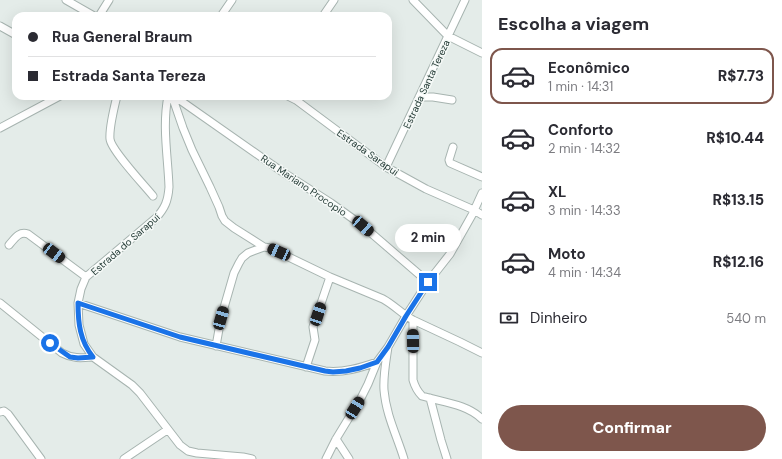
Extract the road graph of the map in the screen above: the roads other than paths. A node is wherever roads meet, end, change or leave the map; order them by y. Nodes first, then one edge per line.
1 (66, 0) edge
2 (109, 0) edge
3 (232, 0) edge
4 (334, 0) edge
5 (413, 0) edge
6 (465, 0) edge
7 (87, 12) edge
8 (102, 12) edge
9 (224, 12) edge
10 (326, 12) edge
11 (0, 26) edge
12 (12, 33) edge
13 (448, 36) junction
14 (482, 53) edge
15 (419, 98) junction
16 (52, 100) edge
17 (115, 100) edge
18 (167, 100) edge
19 (174, 100) edge
20 (179, 100) edge
21 (296, 100) edge
22 (452, 100) dead end
23 (0, 128) edge
24 (453, 148) dead end
25 (386, 167) junction
26 (482, 177) edge
27 (482, 193) edge
28 (154, 196) dead end
29 (473, 212) junction
30 (482, 215) edge
31 (9, 244) dead end
32 (264, 247) junction
33 (86, 277) junction
34 (330, 277) junction
35 (428, 282) junction
36 (0, 303) edge
37 (78, 303) junction
38 (406, 316) junction
39 (413, 320) junction
40 (216, 346) junction
41 (388, 347) junction
42 (482, 353) edge
43 (93, 357) junction
44 (377, 362) junction
45 (306, 367) junction
46 (430, 398) junction
47 (0, 412) edge
48 (482, 419) edge
49 (167, 430) junction
50 (336, 439) junction
51 (206, 457) edge
52 (41, 459) edge
53 (124, 459) edge
54 (252, 459) edge
55 (326, 459) edge
56 (349, 459) edge
57 (404, 459) edge
58 (447, 459) edge

1 - 7 street
2 - 8 street
3 - 9 street
4 - 10 street
5 - 13 street
6 - 13 street, Estrada Santa Tereza
11 - 12 street
13 - 14 street
13 - 15 street, Estrada Santa Tereza
15 - 22 street
15 - 25 street, Estrada Santa Tereza
16 - 23 street
17 - 28 street
18 - 33 street, Estrada do Sarapuí
19 - 32 street
20 - 35 street, Rua Mariano Procopio
21 - 25 street, Estrada Sarapui
24 - 26 street
25 - 29 street, Estrada Sarapui
27 - 29 street
29 - 30 street, Estrada Sarapui
29 - 35 street
31 - 33 street
32 - 34 street
32 - 40 street
33 - 37 street, Estrada do Sarapuí
34 - 38 street
34 - 45 street
35 - 38 street
36 - 43 street
37 - 40 street
37 - 43 street, Estrada do Sarapuí
38 - 39 street
38 - 41 street
39 - 42 street
39 - 46 street
40 - 45 street
41 - 44 street
41 - 57 street
43 - 49 street, Estrada do Sarapuí
44 - 45 street
44 - 50 street
46 - 48 street
46 - 58 street
47 - 52 street
49 - 51 street, Estrada do Sarapuí
49 - 53 street
50 - 55 street
50 - 56 street
51 - 54 street, Estrada do Sarapuí

